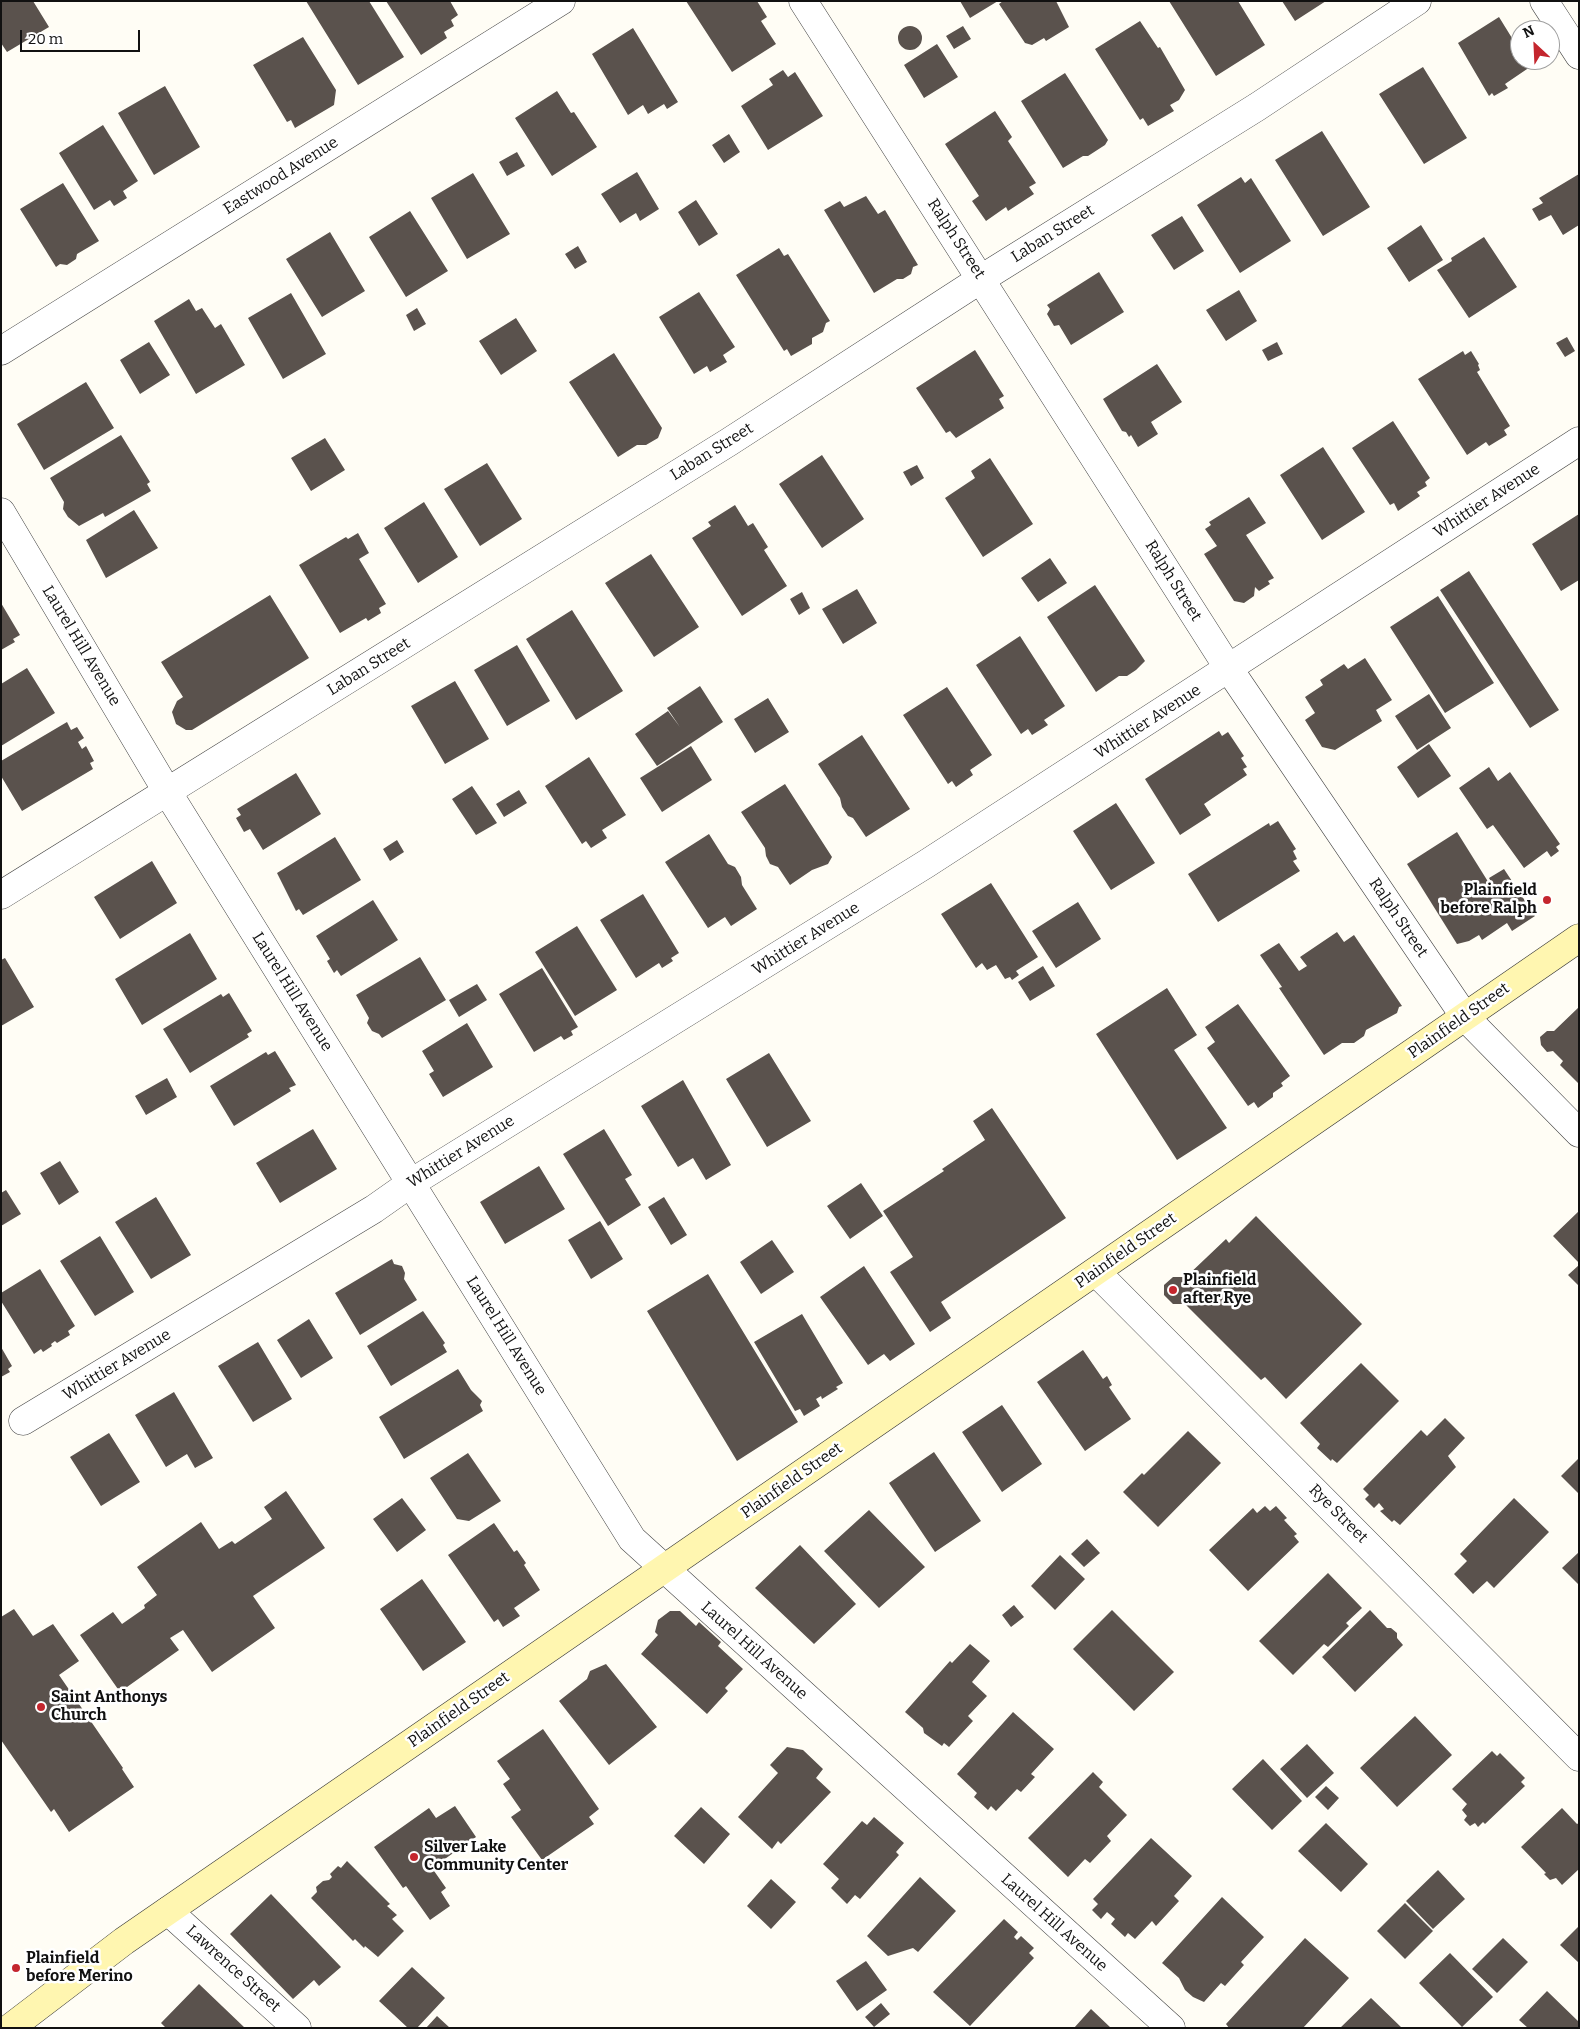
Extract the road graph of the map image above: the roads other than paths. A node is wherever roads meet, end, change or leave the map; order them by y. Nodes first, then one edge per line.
1 (561, 1) edge
2 (803, 1) edge
3 (1417, 1) edge
4 (1544, 1) edge
5 (1579, 55) edge
6 (981, 279) junction
7 (1, 351) edge
8 (1579, 441) edge
9 (1, 512) edge
10 (1229, 669) junction
11 (168, 793) junction
12 (1, 895) edge
13 (1579, 938) edge
14 (1465, 1017) junction
15 (1579, 1133) edge
16 (411, 1183) junction
17 (1096, 1272) junction
18 (23, 1421) dead end
19 (664, 1569) junction
20 (1579, 1757) edge
21 (168, 1911) junction
22 (10, 2028) edge
23 (297, 2028) edge
24 (1171, 2028) edge

1 - 7 street, Eastwood Avenue
2 - 6 street, Ralph Street
3 - 6 street, Laban Street
4 - 5 street
6 - 10 street, Ralph Street
6 - 11 street, Laban Street
8 - 10 street, Whittier Avenue
9 - 11 street, Laurel Hill Avenue
10 - 14 street, Ralph Street
10 - 16 street, Whittier Avenue
11 - 12 street, Laban Street
11 - 16 street, Laurel Hill Avenue
13 - 14 main road, Plainfield Street
14 - 15 street, Ralph Street
14 - 17 main road, Plainfield Street
16 - 18 street, Whittier Avenue
16 - 19 street, Laurel Hill Avenue
17 - 19 main road, Plainfield Street
17 - 20 street, Rye Street
19 - 21 main road, Plainfield Street
19 - 24 street, Laurel Hill Avenue
21 - 22 main road, Plainfield Street
21 - 23 street, Lawrence Street

